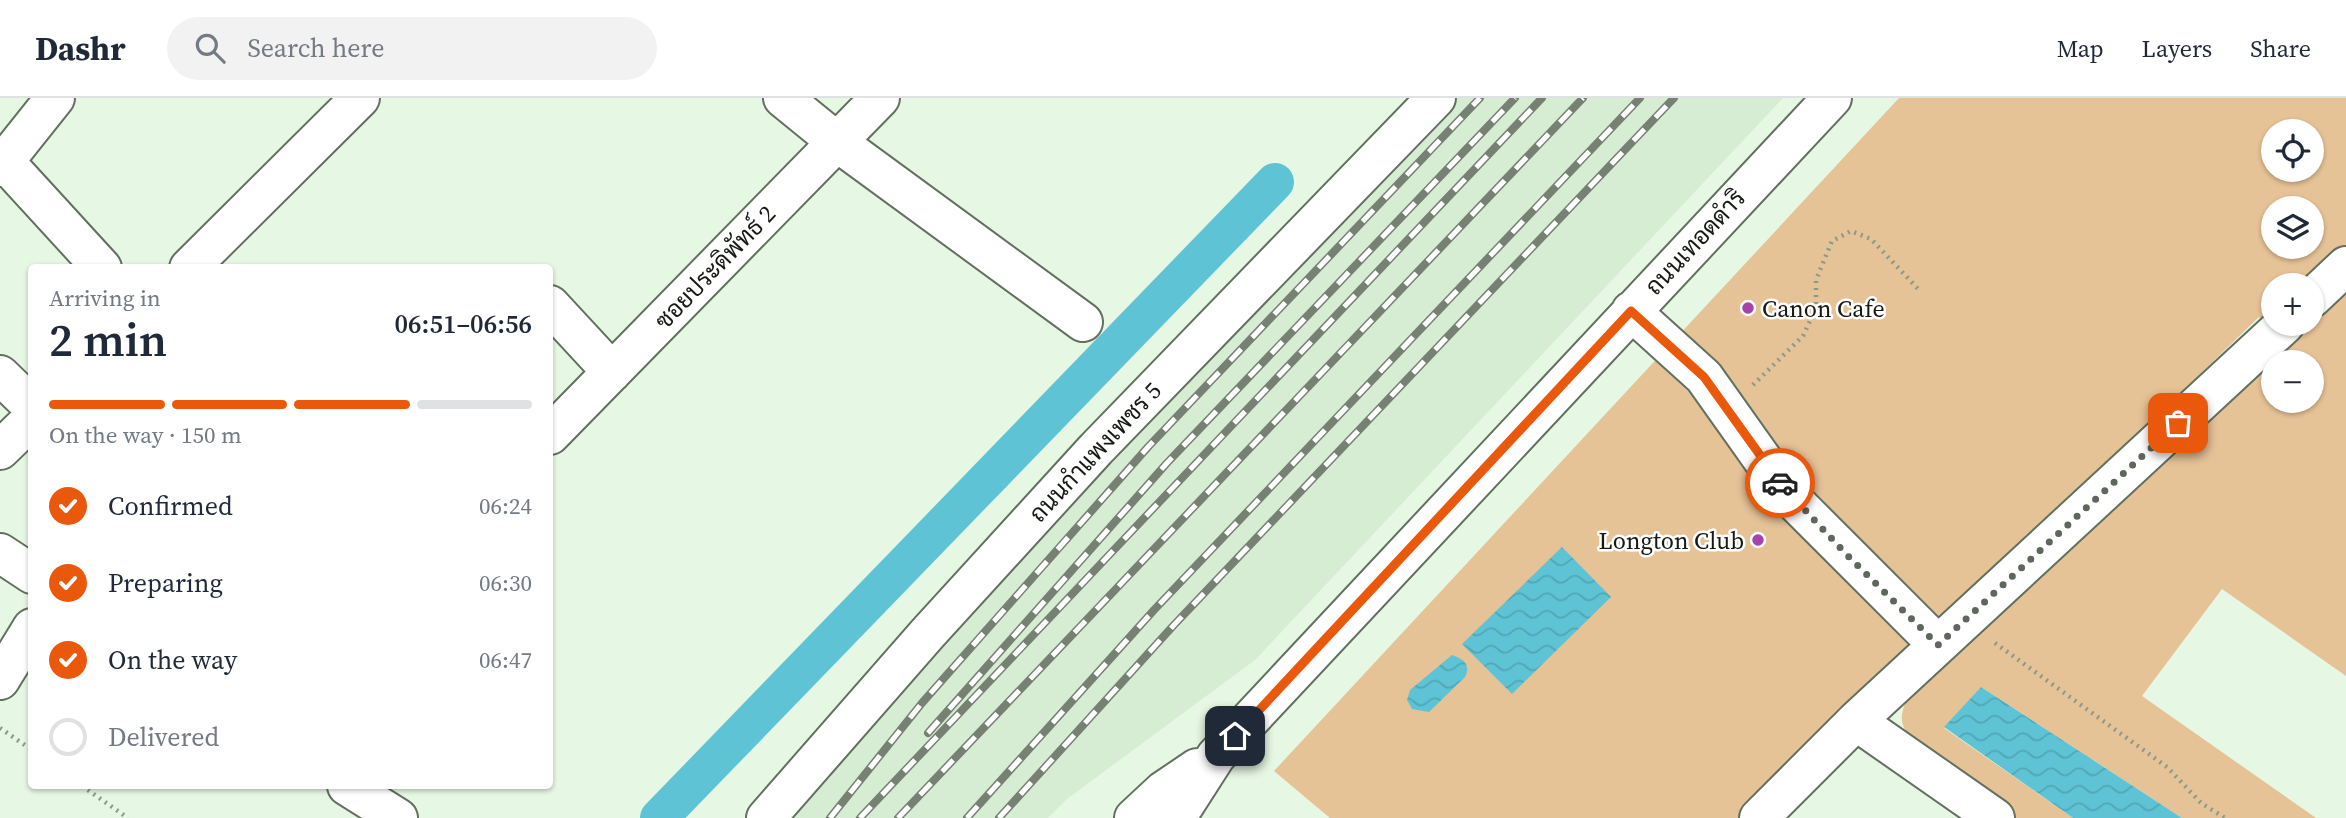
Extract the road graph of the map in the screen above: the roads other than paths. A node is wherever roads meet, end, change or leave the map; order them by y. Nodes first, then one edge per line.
1 (55, 98) edge
2 (360, 98) edge
3 (783, 98) edge
4 (880, 98) edge
5 (1436, 98) edge
6 (1832, 98) edge
7 (837, 142) junction
8 (2, 164) edge
9 (98, 264) edge
10 (193, 264) edge
11 (2346, 266) edge
12 (2324, 287) edge
13 (553, 308) edge
14 (1631, 311) junction
15 (1083, 322) dead end
16 (2272, 336) edge
17 (612, 372) junction
18 (0, 375) edge
19 (28, 402) edge
20 (28, 423) edge
21 (553, 432) edge
22 (0, 450) edge
23 (0, 553) edge
24 (28, 570) edge
25 (1951, 633) junction
26 (28, 634) edge
27 (0, 680) edge
28 (1856, 721) junction
29 (1216, 756) junction
30 (352, 789) edge
31 (398, 818) edge
32 (765, 818) edge
33 (1134, 818) edge
34 (1174, 818) edge
35 (1759, 818) edge
36 (1995, 818) edge

1 - 8 street
2 - 10 street
3 - 7 street
4 - 7 street, ซอยประดิพัทธ์ 2
5 - 32 street, ถนนกำแพงเพชร 5
6 - 14 street, ถนนเทอดดำริ
7 - 15 street
7 - 17 street, ซอยประดิพัทธ์ 2
8 - 9 street
11 - 12 street
13 - 17 street
14 - 25 street
14 - 29 street, ถนนเทอดดำริ
16 - 25 street
17 - 21 street, ซอยประดิพัทธ์ 2
18 - 19 street
20 - 22 street
23 - 24 street
25 - 28 street
26 - 27 street
28 - 35 street
28 - 36 street
29 - 33 street, ถนนเทอดดำริ
29 - 34 street, ถนนเทอดดำริ
30 - 31 street

